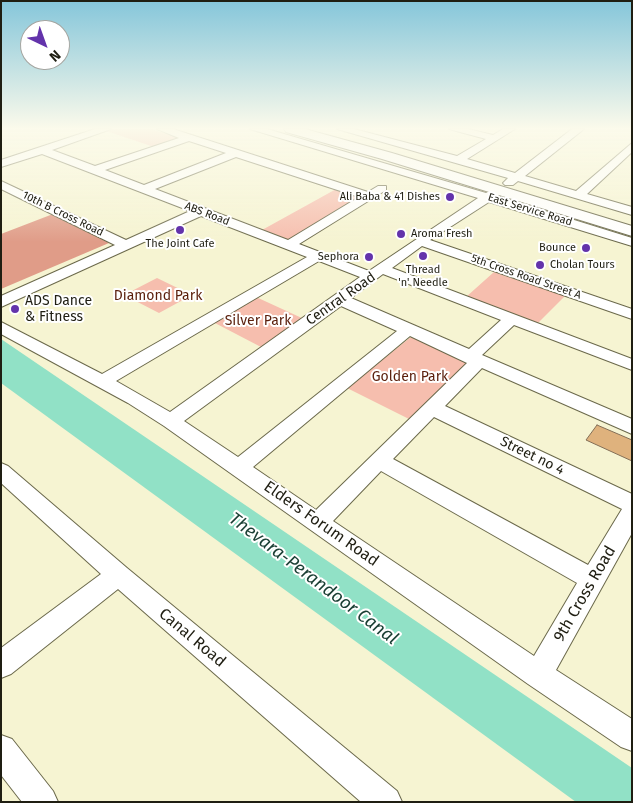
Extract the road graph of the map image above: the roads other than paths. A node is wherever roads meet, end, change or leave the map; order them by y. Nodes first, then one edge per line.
1 (86, 166) edge
2 (105, 166) edge
3 (202, 166) edge
4 (278, 166) edge
5 (415, 166) edge
6 (428, 166) edge
7 (435, 166) edge
8 (469, 166) edge
9 (530, 166) edge
10 (609, 166) edge
11 (95, 170) junction
12 (1, 184) edge
13 (503, 187) junction
14 (382, 188) dead end
15 (145, 189) junction
16 (578, 195) junction
17 (369, 196) junction
18 (201, 211) junction
19 (632, 211) edge
20 (632, 223) edge
21 (632, 231) edge
22 (420, 241) junction
23 (632, 242) edge
24 (125, 245) junction
25 (289, 245) junction
26 (318, 256) junction
27 (377, 273) junction
28 (339, 299) junction
29 (1, 302) edge
30 (632, 314) edge
31 (511, 319) junction
32 (1, 327) edge
33 (407, 331) junction
34 (474, 360) junction
35 (632, 366) edge
36 (101, 382) junction
37 (432, 408) junction
38 (171, 421) junction
39 (632, 427) edge
40 (380, 461) junction
41 (240, 467) junction
42 (1, 471) edge
43 (632, 504) edge
44 (632, 512) edge
45 (317, 523) junction
46 (118, 575) junction
47 (593, 580) junction
48 (1, 665) edge
49 (538, 675) junction
50 (632, 736) edge
51 (1, 750) edge
52 (42, 802) edge
53 (386, 802) edge

1 - 11 street, ABS Road
2 - 11 street
3 - 15 street
4 - 17 street
5 - 13 street, East Service Road
6 - 13 street
7 - 13 street
8 - 13 street
9 - 13 street, Central Road
10 - 16 street
11 - 15 street, ABS Road
12 - 24 street, 10th B Cross Road
13 - 16 street
13 - 20 street
13 - 21 street
13 - 22 street, Central Road
13 - 23 street, East Service Road
14 - 17 street
15 - 18 street, ABS Road
16 - 19 street
17 - 25 street
18 - 24 street
18 - 25 street, ABS Road
22 - 27 street, Central Road
22 - 30 street, 5th Cross Road Street A
24 - 29 street
25 - 26 street, ABS Road
26 - 27 street, ABS Road
26 - 36 street
27 - 28 street, Central Road
27 - 31 street, ABS Road
28 - 33 street
28 - 38 street, Central Road
31 - 34 street
31 - 35 street, ABS Road
32 - 36 street, Elders Forum Road
33 - 34 street
33 - 41 street
34 - 37 street
34 - 39 street
36 - 38 street, Elders Forum Road
37 - 40 street
37 - 43 street, Street no 4
38 - 41 street, Elders Forum Road
40 - 45 street
40 - 47 street
41 - 45 street, Elders Forum Road
42 - 46 street, Canal Road
44 - 47 street, 9th Cross Road
45 - 49 street, Elders Forum Road
46 - 48 street
46 - 53 street, Canal Road
47 - 49 street, 9th Cross Road
49 - 50 street, Elders Forum Road
51 - 52 street

